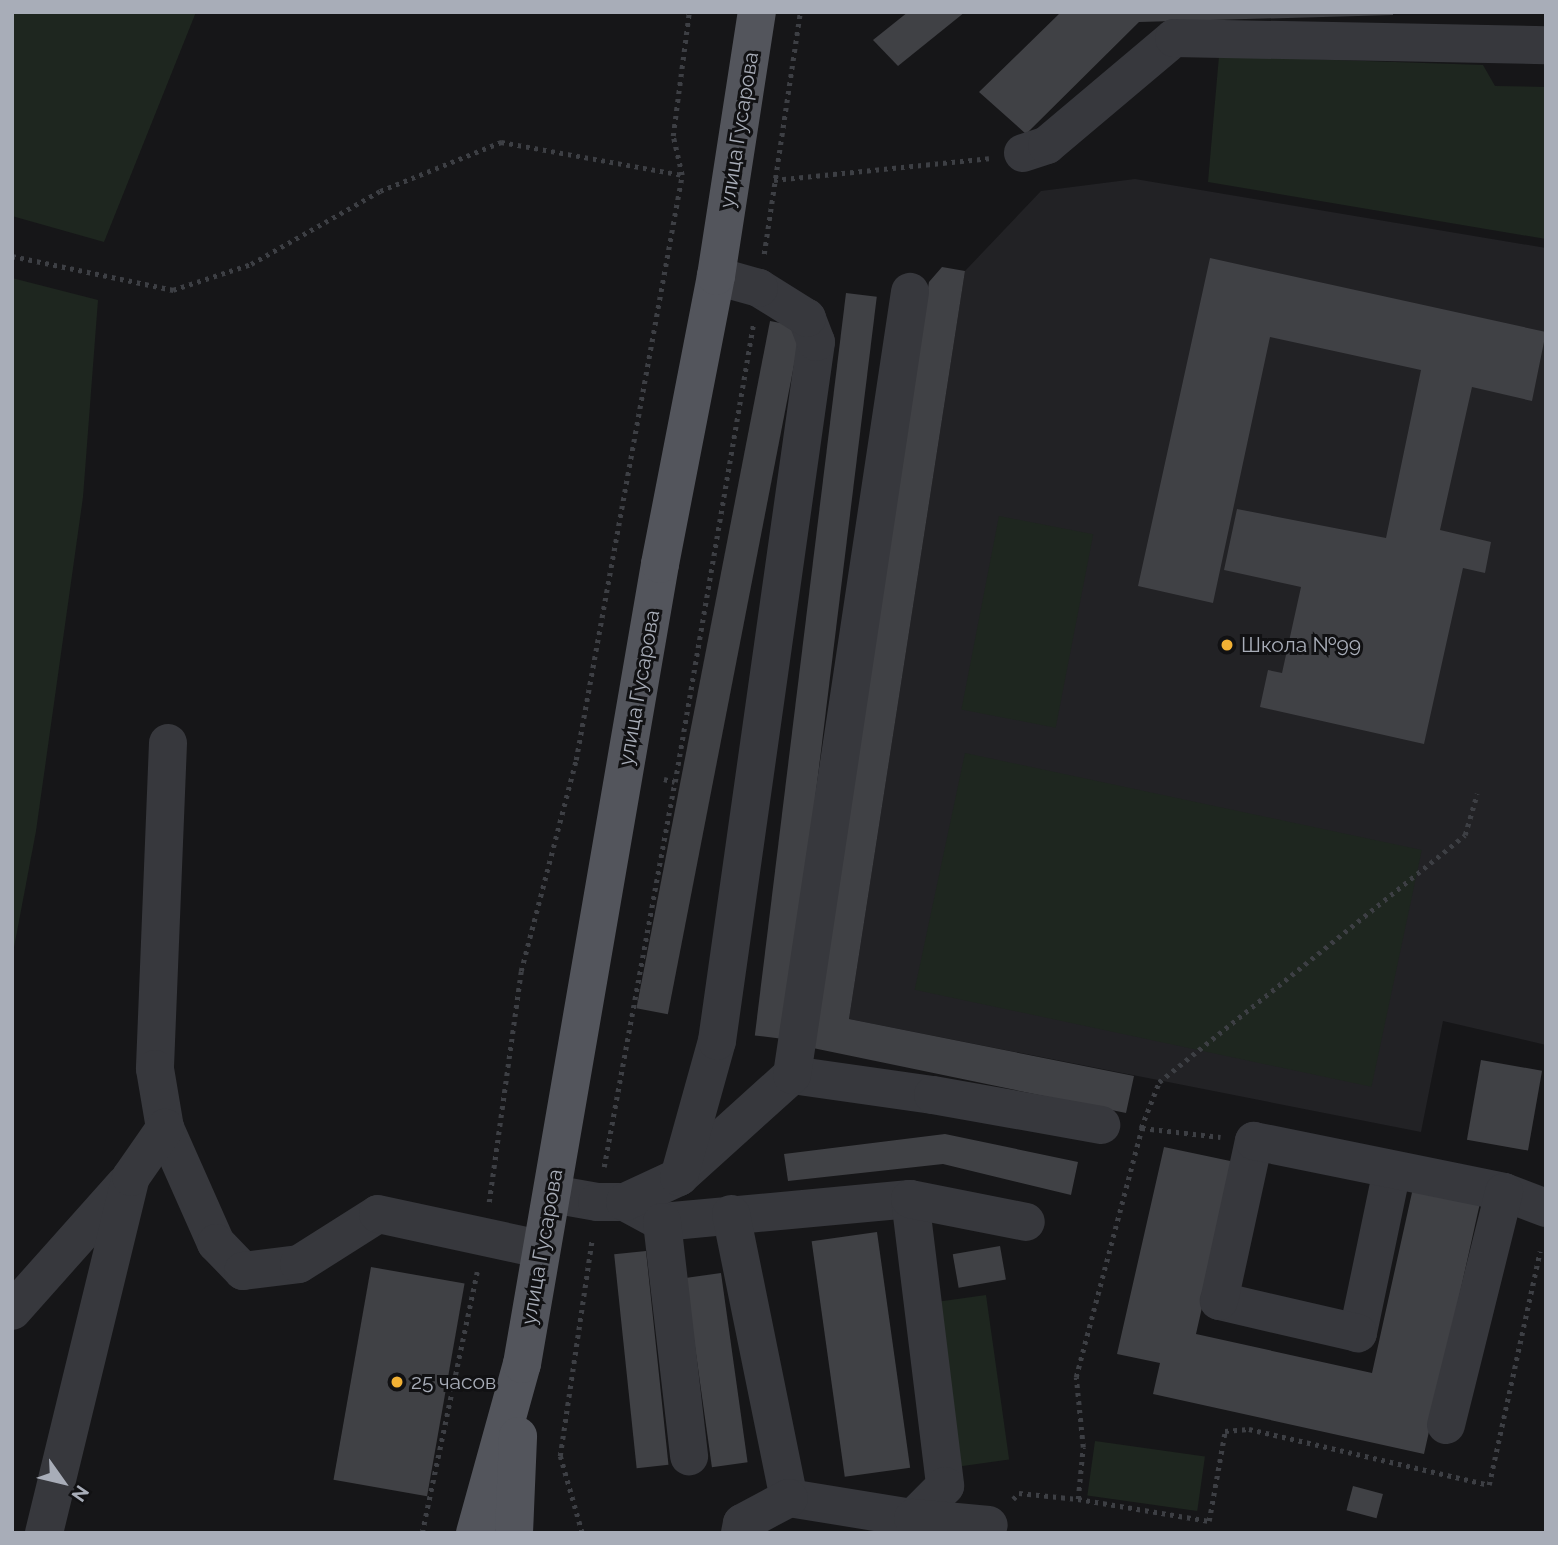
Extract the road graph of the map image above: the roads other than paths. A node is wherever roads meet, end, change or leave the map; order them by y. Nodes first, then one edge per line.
1 (757, 12) edge
2 (1546, 45) edge
3 (1023, 153) dead end
4 (716, 276) junction
5 (910, 292) dead end
6 (168, 743) dead end
7 (792, 1075) junction
8 (1101, 1125) dead end
9 (165, 1128) junction
10 (1392, 1170) junction
11 (131, 1177) junction
12 (679, 1177) junction
13 (1504, 1192) junction
14 (552, 1194) junction
15 (910, 1199) junction
16 (611, 1202) junction
17 (1546, 1208) edge
18 (731, 1214) junction
19 (662, 1222) junction
20 (1027, 1222) dead end
21 (540, 1249) junction
22 (12, 1311) edge
23 (522, 1364) junction
24 (1446, 1425) dead end
25 (689, 1456) dead end
26 (789, 1498) junction
27 (913, 1518) junction
28 (989, 1525) road end
29 (44, 1533) edge
30 (475, 1533) edge
31 (514, 1533) edge
32 (740, 1533) edge

1 - 4 main road, улица Гусарова
2 - 3 lane
4 - 12 lane
4 - 14 main road, улица Гусарова
5 - 7 lane
6 - 9 lane
7 - 8 lane
7 - 12 lane
9 - 11 lane
9 - 21 lane
10 - 10 lane
10 - 13 lane
11 - 22 lane
11 - 29 lane
12 - 16 lane
13 - 17 lane
13 - 24 lane
14 - 16 lane
14 - 21 main road, улица Гусарова
15 - 18 lane
15 - 20 lane
15 - 27 lane
16 - 19 lane
18 - 19 lane
18 - 26 lane
19 - 25 lane
21 - 23 main road, улица Гусарова
23 - 30 main road
23 - 31 main road
26 - 27 lane
26 - 32 lane
27 - 28 lane

